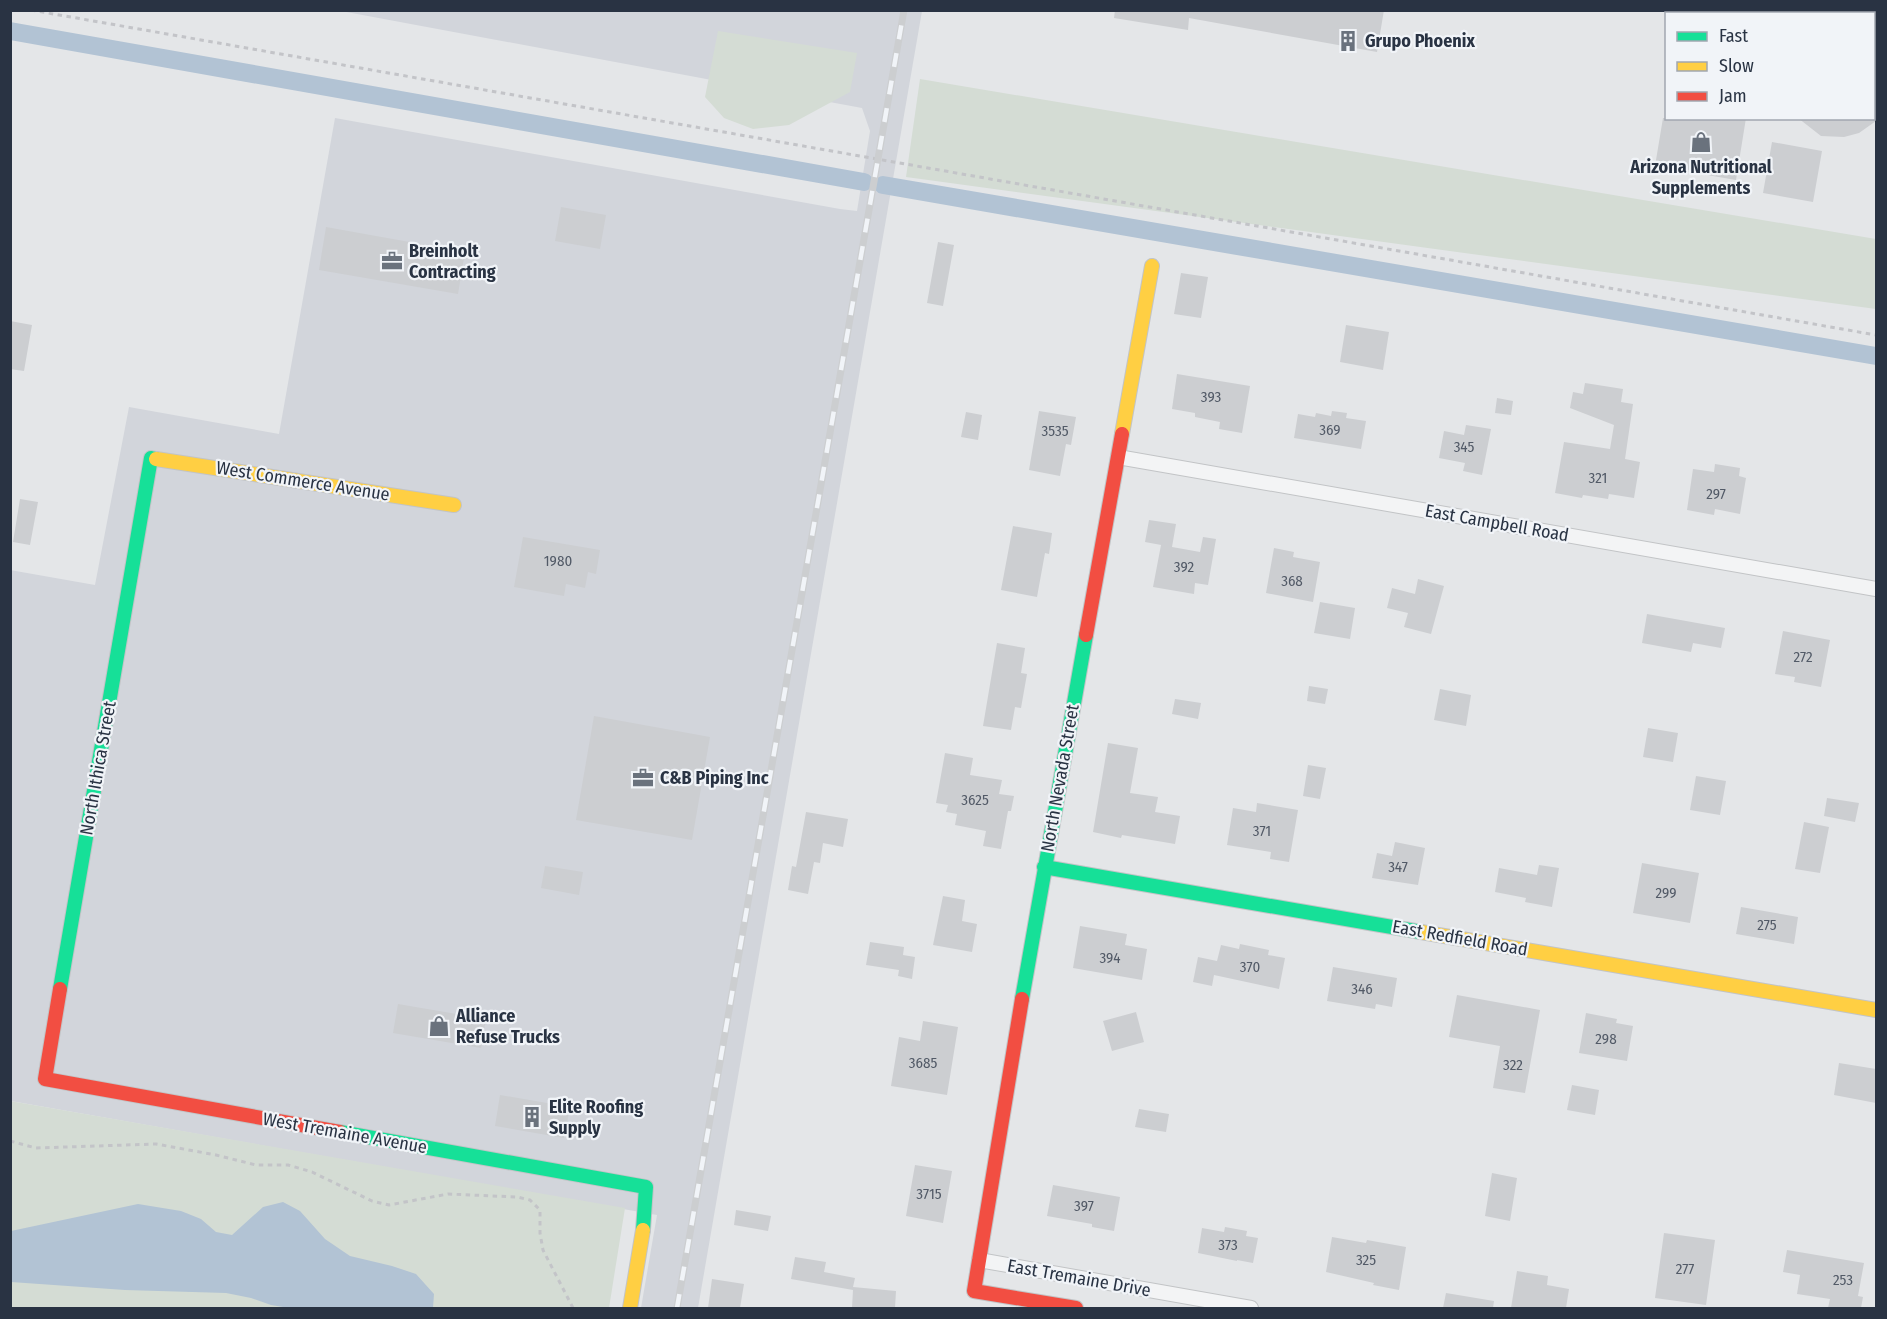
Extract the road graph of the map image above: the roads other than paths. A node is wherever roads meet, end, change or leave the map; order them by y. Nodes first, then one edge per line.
1 (1152, 266) dead end
2 (1118, 457) junction
3 (152, 458) joint
4 (454, 505) dead end
5 (1876, 589) edge
6 (1044, 867) junction
7 (1876, 1010) edge
8 (45, 1079) joint
9 (979, 1260) junction
10 (974, 1291) joint
11 (630, 1308) edge
12 (1076, 1308) edge
13 (1251, 1308) edge

1 - 2 street, North Nevada Street
2 - 5 street, East Campbell Road
2 - 6 street, North Nevada Street
3 - 4 street, West Commerce Avenue
3 - 8 street, North Ithica Street
6 - 7 street, East Redfield Road
6 - 9 street, North Nevada Street
8 - 11 street, West Tremaine Avenue
9 - 10 street, North Nevada Street
9 - 13 street, East Tremaine Drive
10 - 12 street, East Tremaine Drive

